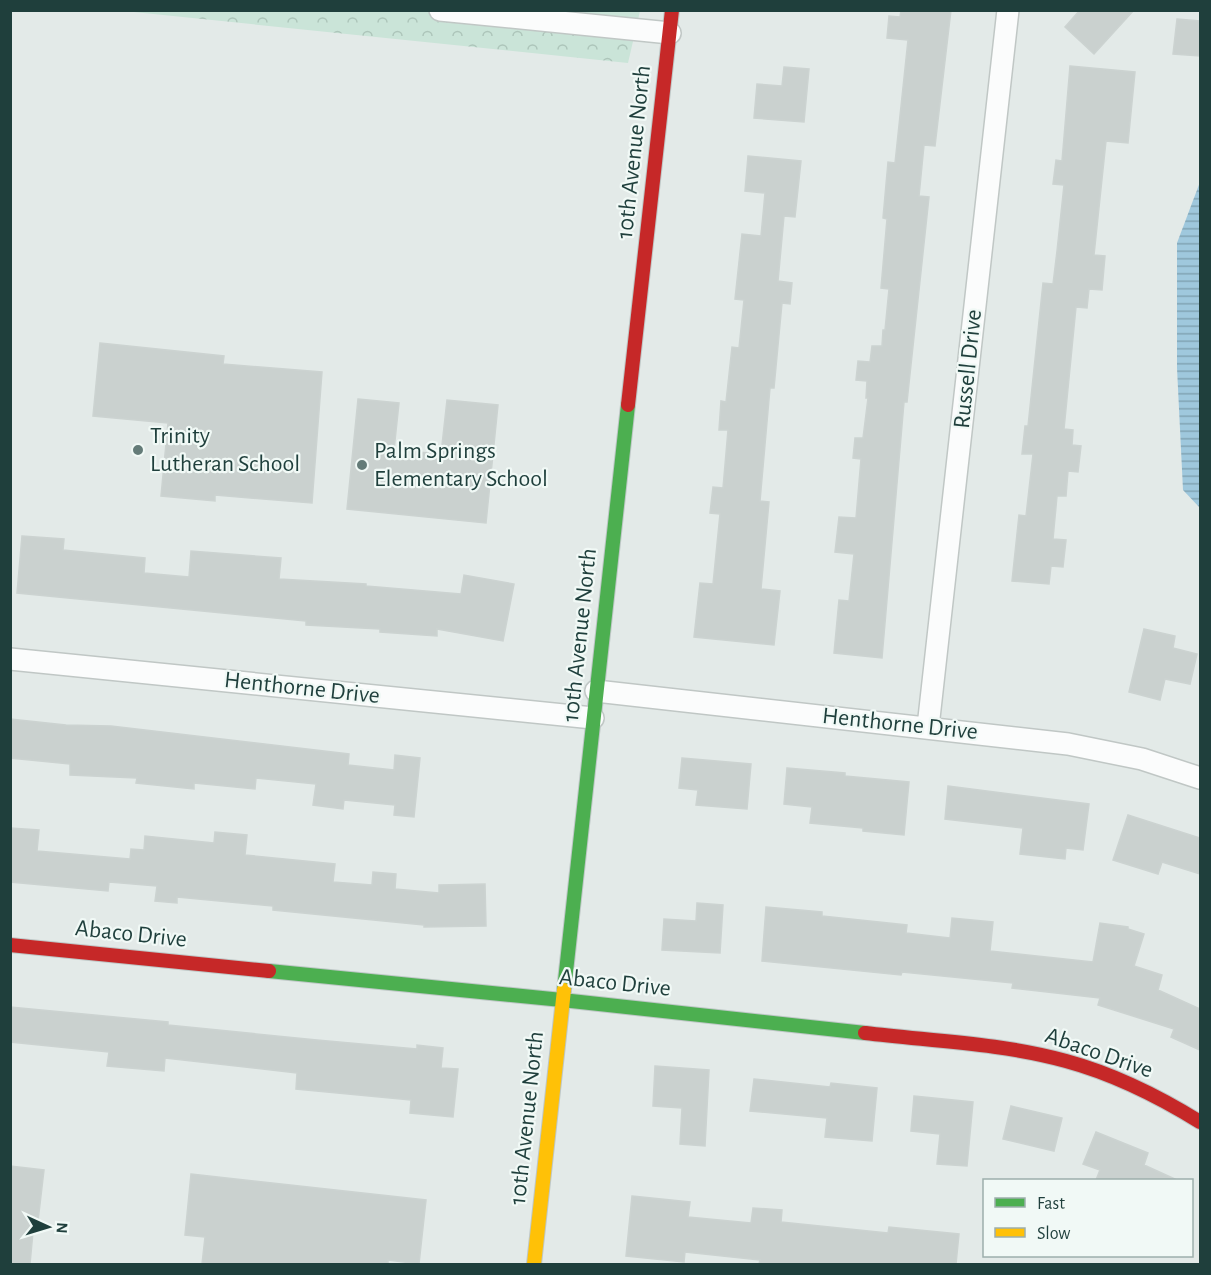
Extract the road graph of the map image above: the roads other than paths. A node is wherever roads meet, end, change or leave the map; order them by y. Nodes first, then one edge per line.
1 (440, 10) edge
2 (672, 10) edge
3 (1008, 10) edge
4 (670, 33) junction
5 (10, 659) edge
6 (596, 691) junction
7 (593, 718) junction
8 (928, 727) junction
9 (1200, 778) edge
10 (10, 945) edge
11 (562, 1000) junction
12 (1200, 1122) edge
13 (534, 1264) edge

1 - 4 street
2 - 4 street, 10th Avenue North
3 - 8 street, Russell Drive
4 - 6 street, 10th Avenue North
5 - 7 street, Henthorne Drive
6 - 7 street, 10th Avenue North
6 - 8 street, Henthorne Drive
7 - 11 street, 10th Avenue North
8 - 9 street, Henthorne Drive
10 - 11 street, Abaco Drive
11 - 12 street, Abaco Drive
11 - 13 street, 10th Avenue North

